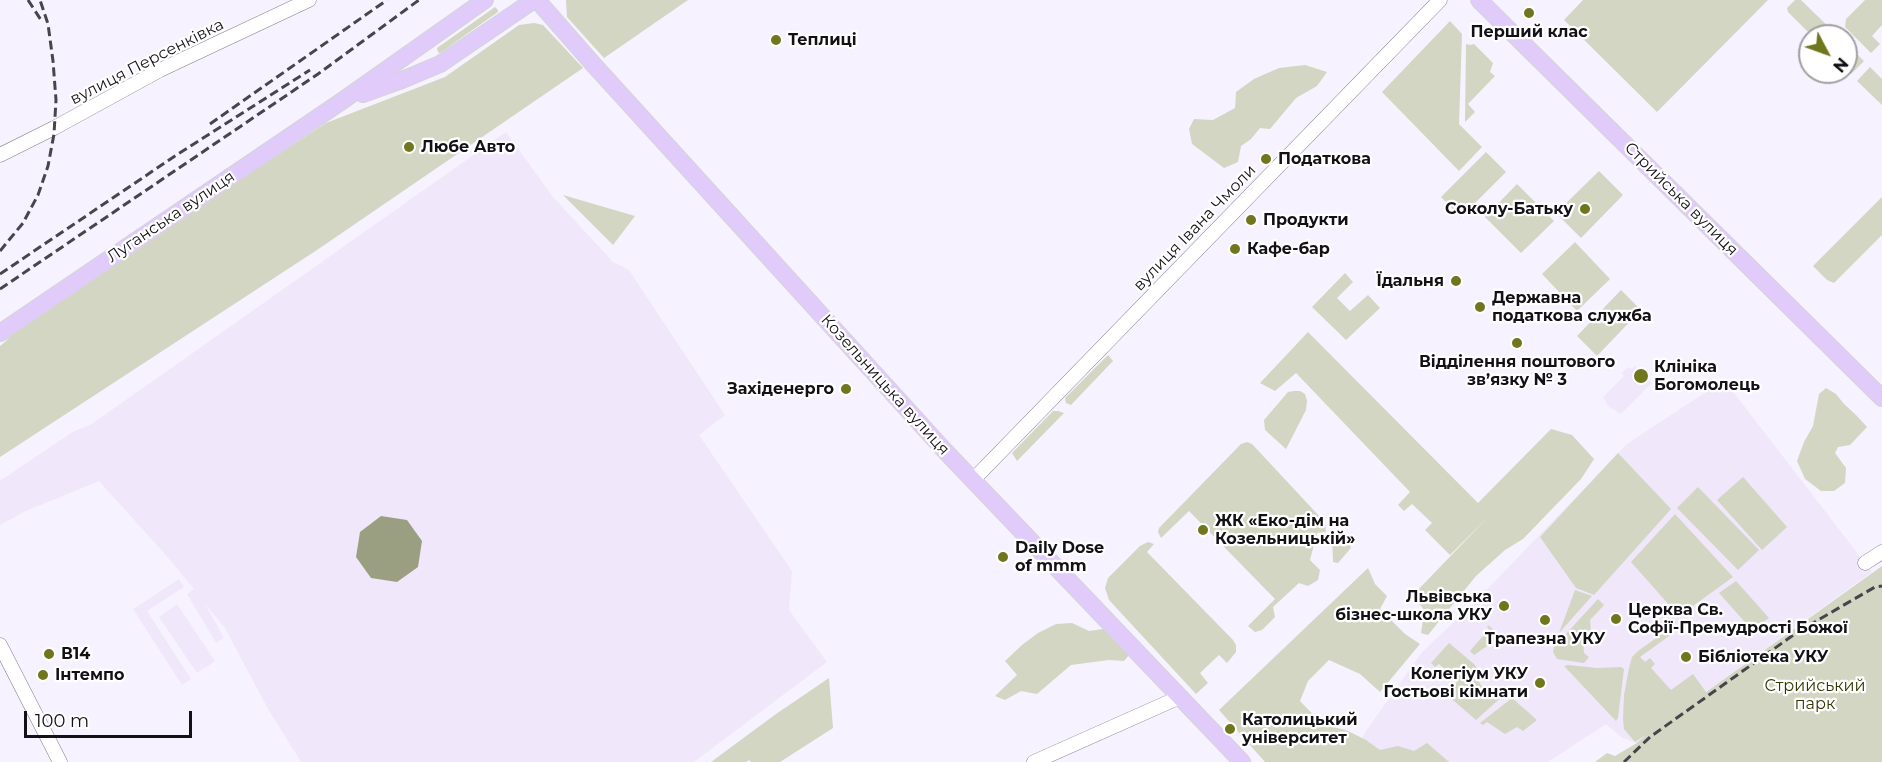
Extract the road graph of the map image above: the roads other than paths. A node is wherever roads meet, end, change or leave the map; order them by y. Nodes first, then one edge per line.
1 (309, 0) edge
2 (485, 0) edge
3 (536, 0) edge
4 (1440, 0) edge
5 (1479, 0) edge
6 (342, 101) junction
7 (0, 155) edge
8 (0, 333) edge
9 (1882, 398) edge
10 (973, 480) junction
11 (1882, 552) edge
12 (1865, 563) dead end
13 (0, 645) edge
14 (1180, 697) junction
15 (60, 762) edge
16 (1034, 762) edge
17 (1242, 762) edge

1 - 7 street, вулиця Персенківка
2 - 6 main road, Луганська вулиця
3 - 6 main road, Луганська вулиця
3 - 10 main road, Козельницька вулиця
4 - 10 street, вулиця Івана Чмоли
5 - 9 main road, Стрийська вулиця
6 - 8 main road, Луганська вулиця
10 - 14 main road, Козельницька вулиця
11 - 12 street
13 - 15 street
14 - 16 street
14 - 17 main road, Козельницька вулиця

